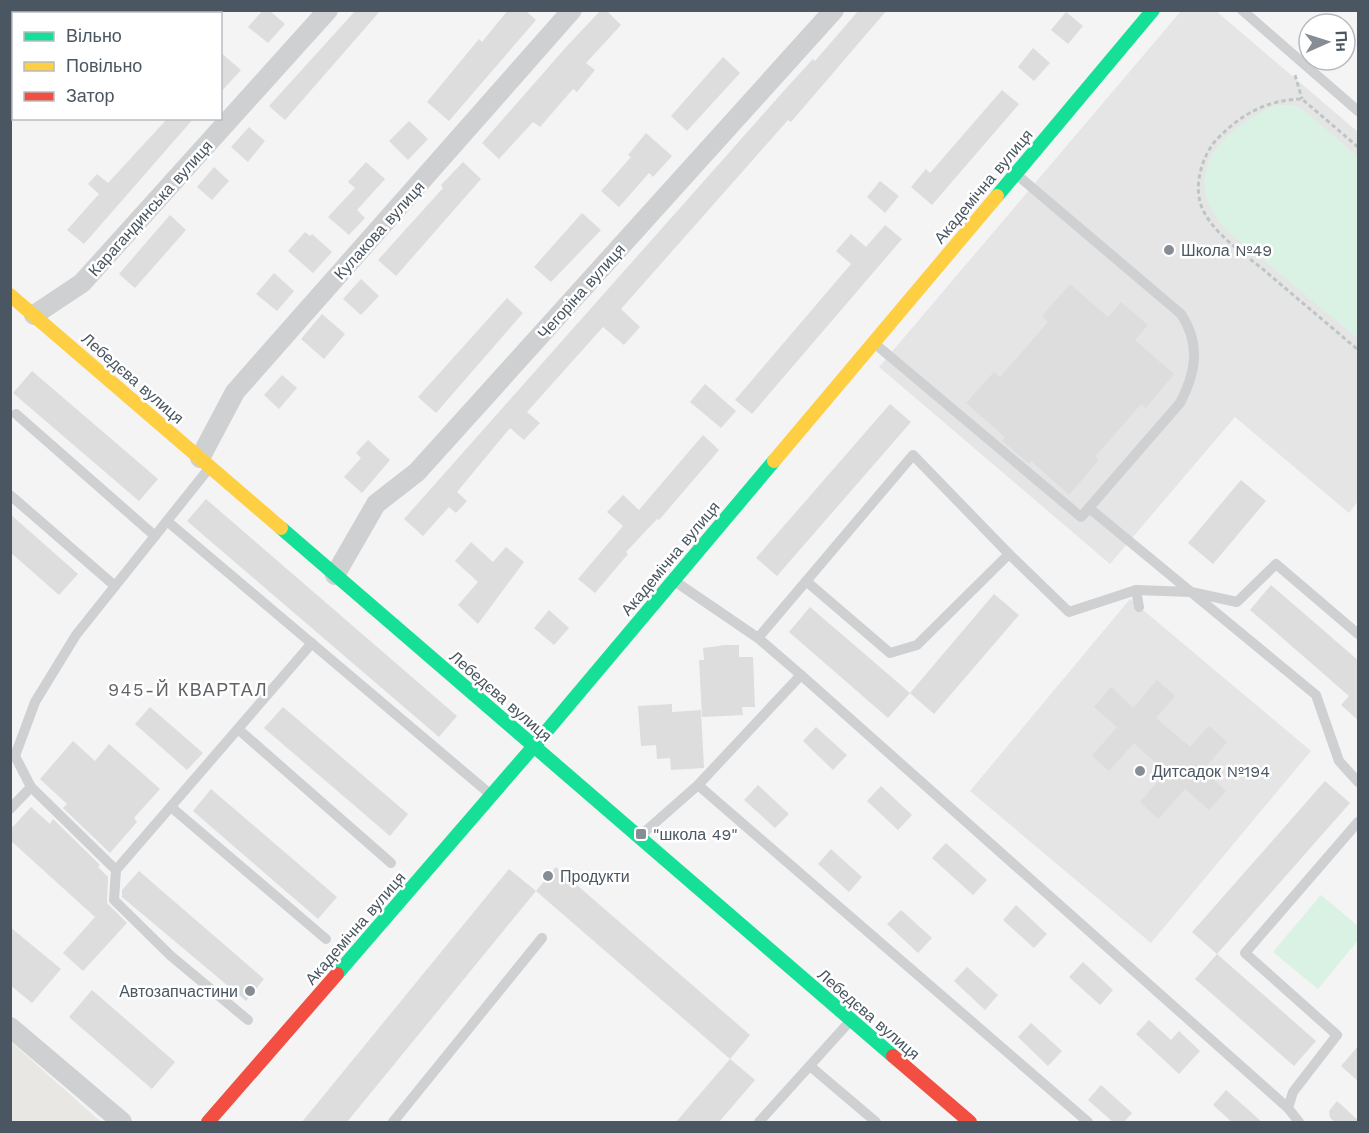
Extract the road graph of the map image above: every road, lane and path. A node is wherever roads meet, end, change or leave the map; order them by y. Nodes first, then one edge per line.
1 (328, 10) edge
2 (572, 10) edge
3 (834, 10) edge
4 (1153, 10) edge
5 (1242, 10) edge
6 (1359, 111) edge
7 (1359, 147) edge
8 (1016, 174) junction
9 (12, 298) edge
10 (34, 315) junction
11 (874, 342) junction
12 (1359, 350) edge
13 (16, 414) dead end
14 (205, 462) junction
15 (10, 495) edge
16 (1089, 508) junction
17 (167, 521) junction
18 (155, 536) junction
19 (1009, 554) junction
20 (335, 574) junction
21 (673, 580) junction
22 (806, 581) junction
23 (115, 586) junction
24 (1136, 590) junction
25 (1191, 592) junction
26 (1139, 607) dead end
27 (1359, 634) edge
28 (758, 638) junction
29 (312, 644) junction
30 (801, 675) junction
31 (238, 729) junction
32 (534, 747) junction
33 (1359, 782) edge
34 (698, 785) junction
35 (31, 787) junction
36 (492, 795) junction
37 (171, 807) junction
38 (10, 809) edge
39 (1359, 822) edge
40 (639, 837) junction
41 (391, 862) dead end
42 (116, 870) junction
43 (542, 938) dead end
44 (326, 939) dead end
45 (248, 1020) dead end
46 (851, 1020) junction
47 (10, 1028) edge
48 (810, 1066) junction
49 (1288, 1108) junction
50 (122, 1122) edge
51 (208, 1122) edge
52 (393, 1122) edge
53 (759, 1122) edge
54 (876, 1122) edge
55 (970, 1122) edge
56 (1088, 1122) edge
57 (1299, 1122) edge

1 - 10 street, Карагандинська вулиця
2 - 14 street, Кулакова вулиця
3 - 20 street, Чегоріна вулиця
4 - 8 main road, Академічна вулиця
5 - 6 lane
7 - 12 path
8 - 11 main road, Академічна вулиця
8 - 16 lane
9 - 10 main road, Лебедєва вулиця
10 - 14 main road, Лебедєва вулиця
11 - 16 lane
11 - 21 main road, Академічна вулиця
13 - 18 lane
14 - 17 lane
14 - 20 main road, Лебедєва вулиця
15 - 23 lane
16 - 25 lane
17 - 18 lane
17 - 29 lane
18 - 23 lane
19 - 22 lane
19 - 22 lane
19 - 24 lane
20 - 32 main road, Лебедєва вулиця
21 - 28 lane
21 - 32 main road, Академічна вулиця
22 - 28 lane
23 - 35 lane
24 - 25 lane
24 - 26 lane
25 - 27 lane
25 - 33 lane
28 - 30 lane
29 - 31 lane
29 - 36 lane
30 - 34 lane
30 - 49 lane
31 - 37 lane
31 - 41 lane
32 - 36 main road, Академічна вулиця
32 - 40 main road, Лебедєва вулиця
34 - 40 lane
34 - 56 lane
35 - 38 lane
35 - 42 lane
36 - 51 main road, Академічна вулиця
37 - 42 lane
37 - 44 lane
39 - 49 lane
40 - 46 main road, Лебедєва вулиця
42 - 45 lane
43 - 52 lane
46 - 48 lane
46 - 55 main road, Лебедєва вулиця
47 - 50 street
48 - 53 lane
48 - 54 lane
49 - 57 lane

